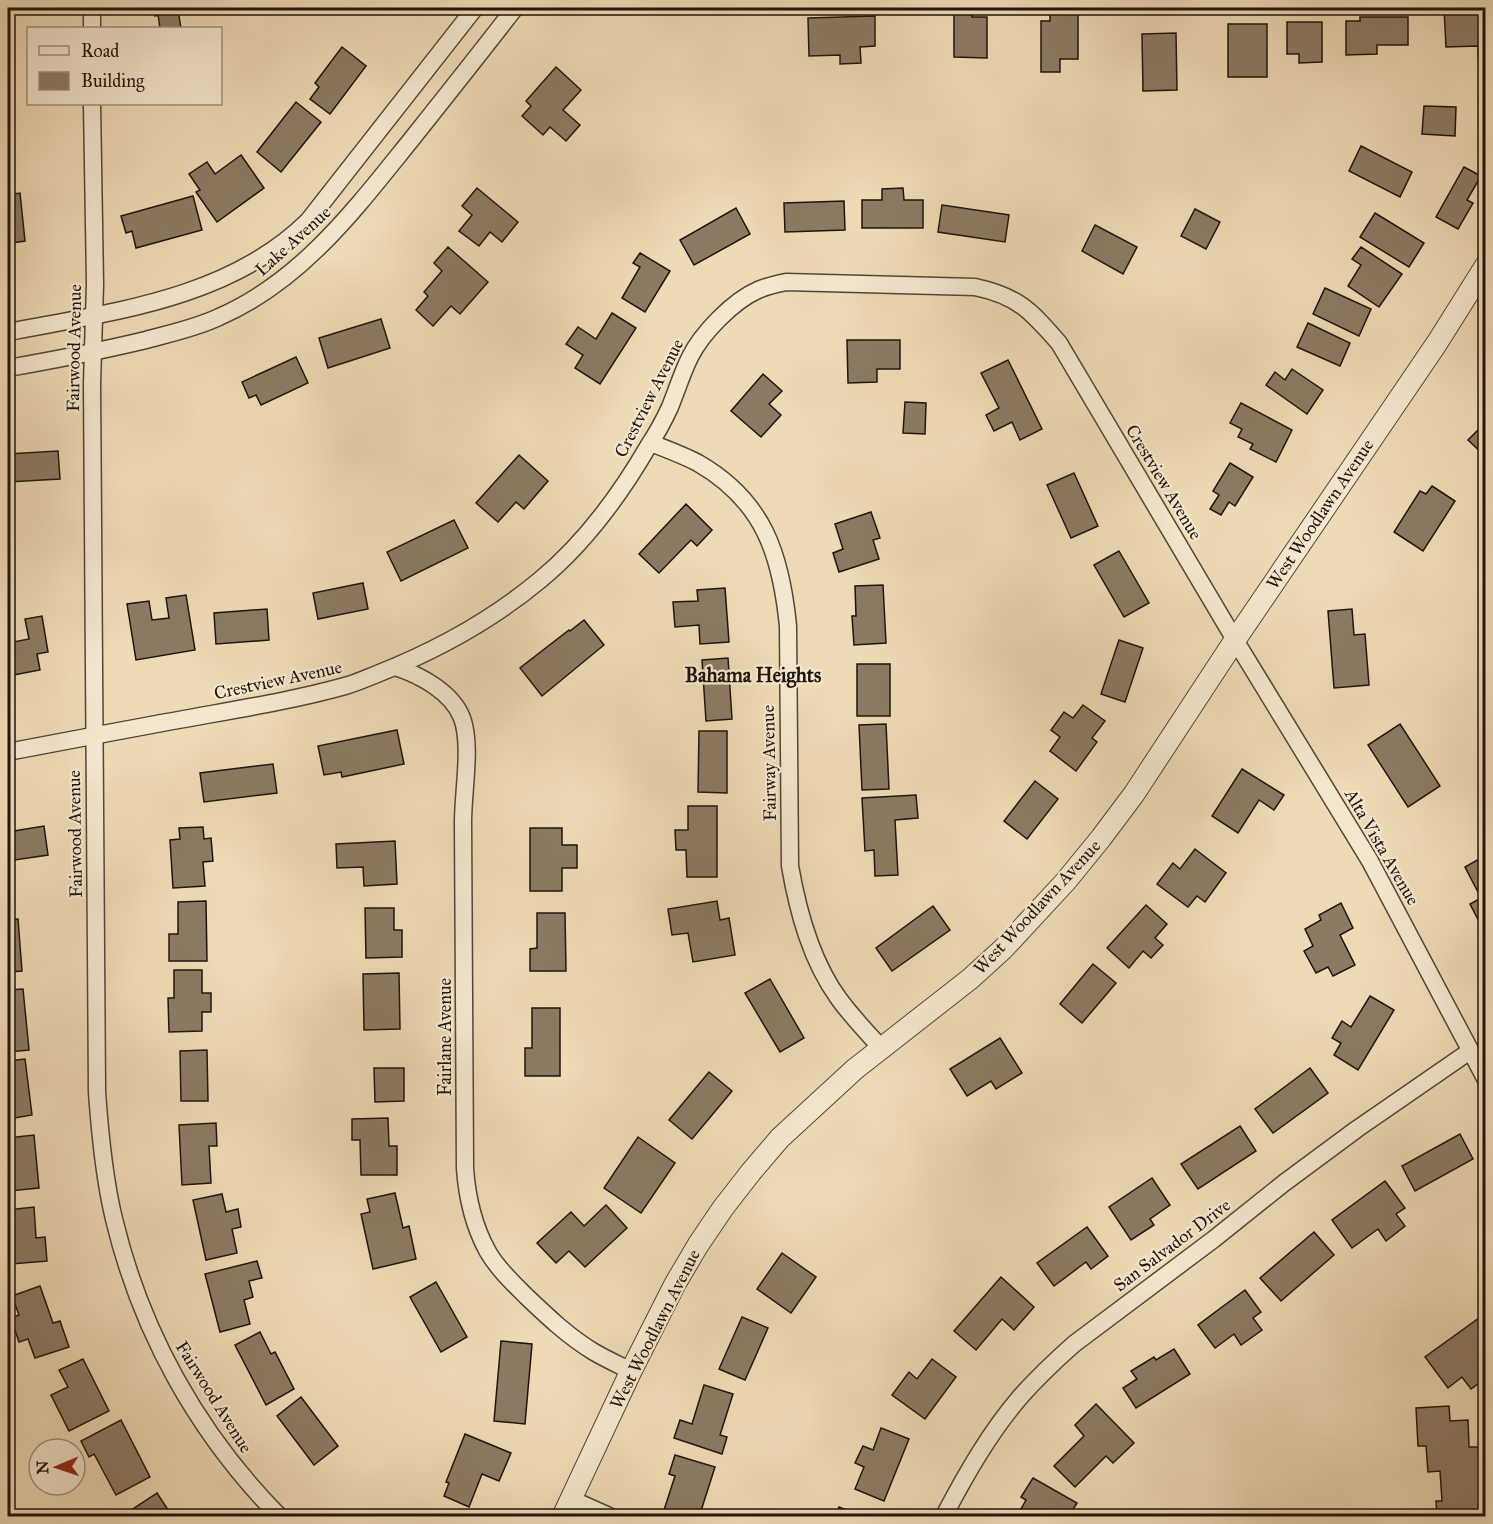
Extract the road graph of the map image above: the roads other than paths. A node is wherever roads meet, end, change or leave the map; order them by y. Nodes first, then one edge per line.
1 (92, 8) edge
2 (475, 8) edge
3 (515, 8) edge
4 (92, 27) edge
5 (92, 105) edge
6 (1485, 265) edge
7 (94, 316) junction
8 (8, 332) edge
9 (93, 353) junction
10 (8, 368) edge
11 (651, 443) junction
12 (1234, 640) junction
13 (395, 667) junction
14 (94, 736) junction
15 (8, 752) edge
16 (881, 1048) junction
17 (1470, 1051) junction
18 (1485, 1080) edge
19 (631, 1371) junction
20 (567, 1508) edge
21 (279, 1516) edge
22 (609, 1516) edge
23 (944, 1516) edge

1 - 4 street
2 - 7 street, Lake Avenue
3 - 9 street, Lake Avenue
5 - 7 street, Fairwood Avenue
6 - 12 street, West Woodlawn Avenue
7 - 8 street, Lake Avenue
7 - 9 street, Fairwood Avenue
9 - 10 street, Lake Avenue
9 - 14 street, Fairwood Avenue
11 - 12 street, Crestview Avenue
11 - 13 street, Crestview Avenue
11 - 16 street, Fairway Avenue
12 - 16 street, West Woodlawn Avenue
12 - 17 street, Alta Vista Avenue
13 - 14 street, Crestview Avenue
13 - 19 street, Fairlane Avenue
14 - 15 street, Crestview Avenue
14 - 21 street, Fairwood Avenue
16 - 19 street, West Woodlawn Avenue
17 - 18 street, Alta Vista Avenue
17 - 23 street, San Salvador Drive
19 - 20 street, West Woodlawn Avenue
20 - 22 street

